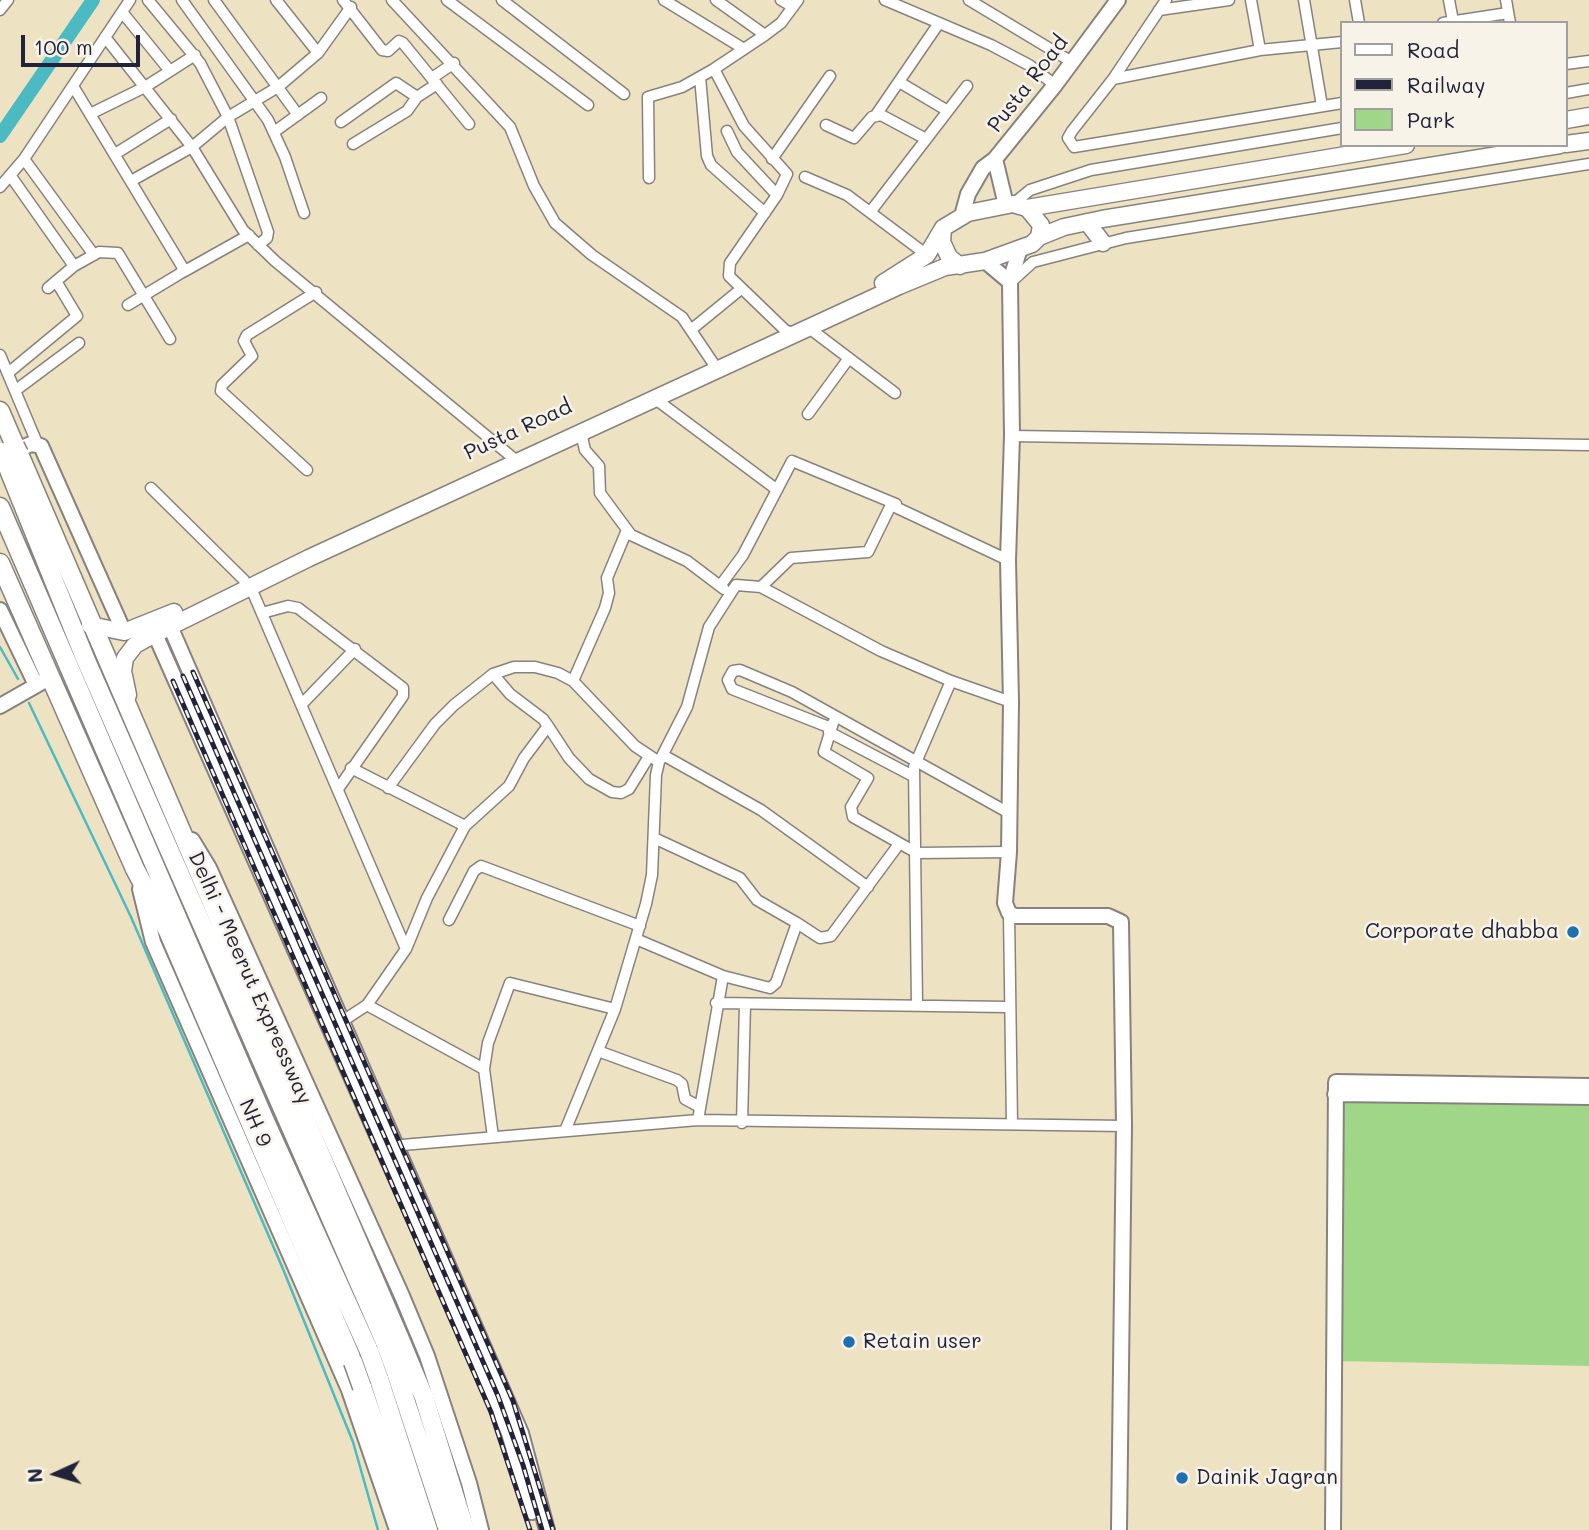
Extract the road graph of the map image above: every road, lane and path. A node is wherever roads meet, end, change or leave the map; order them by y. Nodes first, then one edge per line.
1 (8, 0) edge
2 (131, 0) edge
3 (148, 0) edge
4 (182, 0) edge
5 (214, 0) edge
6 (276, 0) edge
7 (392, 0) edge
8 (447, 0) edge
9 (502, 0) edge
10 (664, 0) edge
11 (716, 0) edge
12 (780, 0) edge
13 (885, 0) edge
14 (969, 0) edge
15 (1118, 0) edge
16 (1166, 0) edge
17 (1229, 0) edge
18 (1251, 0) edge
19 (1304, 0) edge
20 (1355, 0) edge
21 (1450, 0) edge
22 (1506, 0) edge
23 (347, 4) edge
24 (796, 4) edge
25 (0, 10) edge
26 (1159, 10) junction
27 (122, 12) junction
28 (1509, 18) edge
29 (1359, 21) edge
30 (1448, 21) edge
31 (1463, 21) edge
32 (939, 23) junction
33 (765, 35) junction
34 (105, 37) junction
35 (1340, 42) edge
36 (1313, 47) junction
37 (744, 49) junction
38 (1260, 50) junction
39 (318, 53) junction
40 (195, 55) junction
41 (1589, 61) edge
42 (1072, 62) junction
43 (454, 63) junction
44 (1568, 64) edge
45 (714, 69) junction
46 (170, 71) junction
47 (830, 76) dead end
48 (700, 77) junction
49 (1114, 79) junction
50 (434, 81) junction
51 (899, 82) junction
52 (1055, 85) junction
53 (73, 86) junction
54 (967, 86) dead end
55 (145, 87) junction
56 (278, 87) junction
57 (1589, 89) edge
58 (1568, 93) edge
59 (624, 94) dead end
60 (417, 97) junction
61 (321, 98) dead end
62 (257, 101) junction
63 (1340, 103) edge
64 (588, 105) dead end
65 (1322, 106) junction
66 (948, 111) junction
67 (90, 114) junction
68 (298, 115) junction
69 (876, 115) junction
70 (1589, 116) edge
71 (229, 117) junction
72 (171, 119) junction
73 (1568, 120) edge
74 (341, 122) dead end
75 (469, 124) dead end
76 (826, 125) dead end
77 (1340, 128) edge
78 (727, 131) dead end
79 (274, 132) junction
80 (926, 139) junction
81 (1589, 141) edge
82 (353, 144) dead end
83 (1568, 144) edge
84 (192, 147) junction
85 (1393, 147) edge
86 (1548, 147) edge
87 (115, 154) junction
88 (24, 159) junction
89 (772, 159) junction
90 (995, 159) junction
91 (1589, 164) edge
92 (10, 176) junction
93 (804, 177) dead end
94 (649, 178) dead end
95 (131, 181) junction
96 (0, 187) edge
97 (776, 195) junction
98 (1016, 206) junction
99 (871, 211) junction
100 (304, 213) dead end
101 (765, 213) junction
102 (962, 216) junction
103 (1087, 222) junction
104 (943, 228) junction
105 (249, 235) junction
106 (1039, 237) junction
107 (1103, 243) junction
108 (258, 245) junction
109 (1020, 248) junction
110 (94, 255) junction
111 (927, 255) junction
112 (985, 261) junction
113 (960, 266) junction
114 (74, 267) junction
115 (183, 272) junction
116 (1010, 282) junction
117 (741, 289) junction
118 (316, 292) junction
119 (142, 297) junction
120 (128, 305) dead end
121 (692, 329) junction
122 (796, 330) junction
123 (170, 339) dead end
124 (79, 343) dead end
125 (0, 355) edge
126 (849, 358) junction
127 (713, 363) junction
128 (8, 373) junction
129 (16, 390) junction
130 (895, 393) dead end
131 (654, 398) junction
132 (0, 411) edge
133 (808, 414) dead end
134 (581, 433) junction
135 (1012, 436) junction
136 (37, 443) junction
137 (1589, 444) edge
138 (7, 453) edge
139 (515, 459) junction
140 (307, 470) dead end
141 (151, 488) dead end
142 (776, 489) junction
143 (896, 504) junction
144 (0, 507) edge
145 (627, 530) junction
146 (1008, 560) junction
147 (0, 563) edge
148 (248, 584) junction
149 (720, 586) junction
150 (761, 587) junction
151 (730, 594) junction
152 (0, 610) edge
153 (262, 612) junction
154 (90, 625) junction
155 (170, 626) junction
156 (124, 632) junction
157 (155, 634) junction
158 (355, 649) junction
159 (493, 674) junction
160 (44, 681) junction
161 (573, 681) junction
162 (951, 681) junction
163 (1011, 702) junction
164 (125, 704) junction
165 (302, 704) junction
166 (0, 706) edge
167 (836, 716) junction
168 (548, 726) junction
169 (830, 730) junction
170 (648, 758) junction
171 (661, 759) junction
172 (916, 760) junction
173 (351, 768) junction
174 (913, 776) junction
175 (388, 788) junction
176 (338, 789) junction
177 (169, 803) junction
178 (1009, 813) junction
179 (465, 826) junction
180 (654, 838) junction
181 (899, 844) junction
182 (1009, 852) junction
183 (917, 853) junction
184 (868, 887) junction
185 (1009, 913) junction
186 (449, 920) dead end
187 (797, 923) junction
188 (640, 926) junction
189 (636, 940) junction
190 (406, 949) junction
191 (723, 976) junction
192 (716, 1003) junction
193 (745, 1004) junction
194 (367, 1005) junction
195 (917, 1006) junction
196 (1008, 1007) junction
197 (615, 1009) junction
198 (336, 1025) junction
199 (598, 1051) junction
200 (484, 1069) junction
201 (1589, 1086) edge
202 (1336, 1088) junction
203 (1589, 1097) edge
204 (700, 1107) junction
205 (698, 1120) junction
206 (741, 1122) junction
207 (1012, 1124) junction
208 (1124, 1126) junction
209 (565, 1131) junction
210 (493, 1137) junction
211 (390, 1146) junction
212 (418, 1335) junction
213 (392, 1340) junction
214 (427, 1356) junction
215 (347, 1366) junction
216 (404, 1369) junction
217 (356, 1388) junction
218 (397, 1530) edge
219 (411, 1530) edge
220 (428, 1530) edge
221 (448, 1530) edge
222 (465, 1530) edge
223 (481, 1530) edge
224 (537, 1530) edge
225 (547, 1530) edge
226 (1119, 1530) edge
227 (1333, 1530) edge

1 - 25 street
2 - 27 street
3 - 40 street
4 - 62 street
5 - 56 street
6 - 39 street
7 - 43 street
8 - 64 street
9 - 59 street
10 - 37 street
11 - 33 street
12 - 24 street
13 - 32 street
14 - 42 street
15 - 42 street, Pusta Road
16 - 26 street
17 - 26 street
18 - 38 street
19 - 36 street
20 - 29 street
21 - 30 street
22 - 28 street
23 - 39 street
23 - 50 street
24 - 33 street
26 - 49 street
27 - 34 street
27 - 46 street
28 - 31 street
32 - 51 street
32 - 52 street
33 - 37 street
34 - 53 street
34 - 55 street
35 - 36 street
36 - 38 street
36 - 65 street
37 - 45 street
38 - 49 street
39 - 56 street
40 - 46 street
40 - 71 street
41 - 44 street
42 - 52 street, Pusta Road
43 - 50 street
43 - 121 street
45 - 48 street
45 - 89 street
46 - 55 street
47 - 89 street
48 - 94 street
48 - 101 street
49 - 65 street
50 - 60 street
50 - 75 street
51 - 66 street
51 - 69 street
52 - 90 street, Pusta Road
53 - 67 street
53 - 88 street
54 - 66 street
55 - 67 street
55 - 72 street
56 - 62 street
56 - 68 street
57 - 58 street
60 - 74 street
60 - 82 street
61 - 68 street
62 - 71 street
62 - 79 street
63 - 65 street
66 - 80 street
67 - 87 street
68 - 79 street
69 - 76 street
69 - 80 street
70 - 73 main road
71 - 84 street
71 - 108 street
72 - 84 street
72 - 87 street
77 - 98 street
78 - 97 street
79 - 100 street
80 - 99 street
81 - 83 main road
84 - 95 street
84 - 105 street
85 - 98 main road
86 - 103 main road, Pusta Road
87 - 95 street
88 - 92 street
88 - 110 street
89 - 97 street
90 - 98 street, Pusta Road
90 - 102 street, Pusta Road
91 - 107 street
92 - 96 street
92 - 114 street
93 - 99 street
95 - 115 street
97 - 101 street
98 - 102 main road
98 - 106 main road
99 - 111 street
101 - 117 street
102 - 104 main road
103 - 106 main road, Pusta Road
103 - 107 main road
104 - 111 main road, Pusta Road
104 - 113 main road
105 - 108 street
105 - 115 street
106 - 109 main road, Pusta Road
107 - 116 street
108 - 118 street
109 - 112 main road, Pusta Road
109 - 116 street
110 - 114 street
110 - 119 street
111 - 122 main road, Pusta Road
112 - 113 main road, Pusta Road
112 - 116 street
113 - 122 main road, Pusta Road
114 - 128 street
115 - 119 street
116 - 135 street
117 - 121 street
117 - 122 street
118 - 139 street
118 - 140 street
119 - 120 street
119 - 123 street
121 - 127 street
122 - 126 street
122 - 127 main road, Pusta Road
122 - 131 main road, Pusta Road
124 - 129 street
125 - 128 street
126 - 130 street
126 - 133 street
127 - 139 main road, Pusta Road
128 - 129 street
129 - 136 street
131 - 134 main road, Pusta Road
131 - 142 street
132 - 138 highway
134 - 139 main road, Pusta Road
134 - 145 street
135 - 137 street
135 - 146 street
136 - 138 street
136 - 156 street
138 - 154 highway
138 - 213 highway, Delhi - Meerut Expressway
139 - 148 main road, Pusta Road
141 - 148 street
142 - 143 street
142 - 149 street
143 - 146 street
143 - 150 street
144 - 220 highway, Delhi - Meerut Expressway, bridge
145 - 149 street
145 - 161 street
146 - 163 street
147 - 160 highway
148 - 153 street
148 - 155 main road, Pusta Road
148 - 156 main road, Pusta Road
149 - 151 street
150 - 151 street
150 - 162 street
151 - 171 street
152 - 160 street
153 - 158 street
153 - 165 street
154 - 156 main road
154 - 164 highway
155 - 157 main road, Pusta Road
155 - 198 street
157 - 164 main road, Pusta Road
157 - 198 street
158 - 165 street
158 - 173 street
159 - 161 street
159 - 168 street
159 - 175 street
160 - 166 street
160 - 215 highway
161 - 170 street
162 - 163 street
162 - 172 street
163 - 178 street
164 - 177 highway
165 - 176 street
167 - 169 street
167 - 169 street
167 - 172 street
168 - 170 street
168 - 179 street
169 - 174 street
169 - 181 street
170 - 171 street
171 - 180 street
171 - 184 street
172 - 174 street
172 - 178 street
173 - 175 street
173 - 176 street
174 - 183 street
175 - 179 street
176 - 190 street
177 - 212 street
177 - 213 highway
178 - 182 street
179 - 190 street
180 - 187 street
180 - 188 street
181 - 183 street
181 - 184 street
182 - 183 street
182 - 185 street
183 - 195 street
184 - 187 street
185 - 196 street
185 - 208 street
186 - 188 street
187 - 191 street
188 - 189 street
189 - 191 street
189 - 197 street
190 - 194 street
191 - 192 street
192 - 193 street
192 - 204 street
193 - 195 street
193 - 206 street
194 - 198 street
194 - 200 street
195 - 196 street
196 - 207 street
197 - 199 street
197 - 200 street
198 - 211 street
199 - 204 street
199 - 209 street
200 - 210 street
201 - 202 street
202 - 203 street
202 - 227 street
204 - 205 street
205 - 206 street
205 - 209 street
206 - 207 street
207 - 208 street
208 - 226 street
209 - 210 street
210 - 211 street
211 - 224 street
211 - 225 street
212 - 214 street
212 - 215 street
213 - 216 highway, Delhi - Meerut Expressway, bridge
214 - 217 street
214 - 223 street
215 - 217 highway, bridge
216 - 221 highway, Delhi - Meerut Expressway
216 - 222 highway
217 - 218 street
217 - 219 highway

